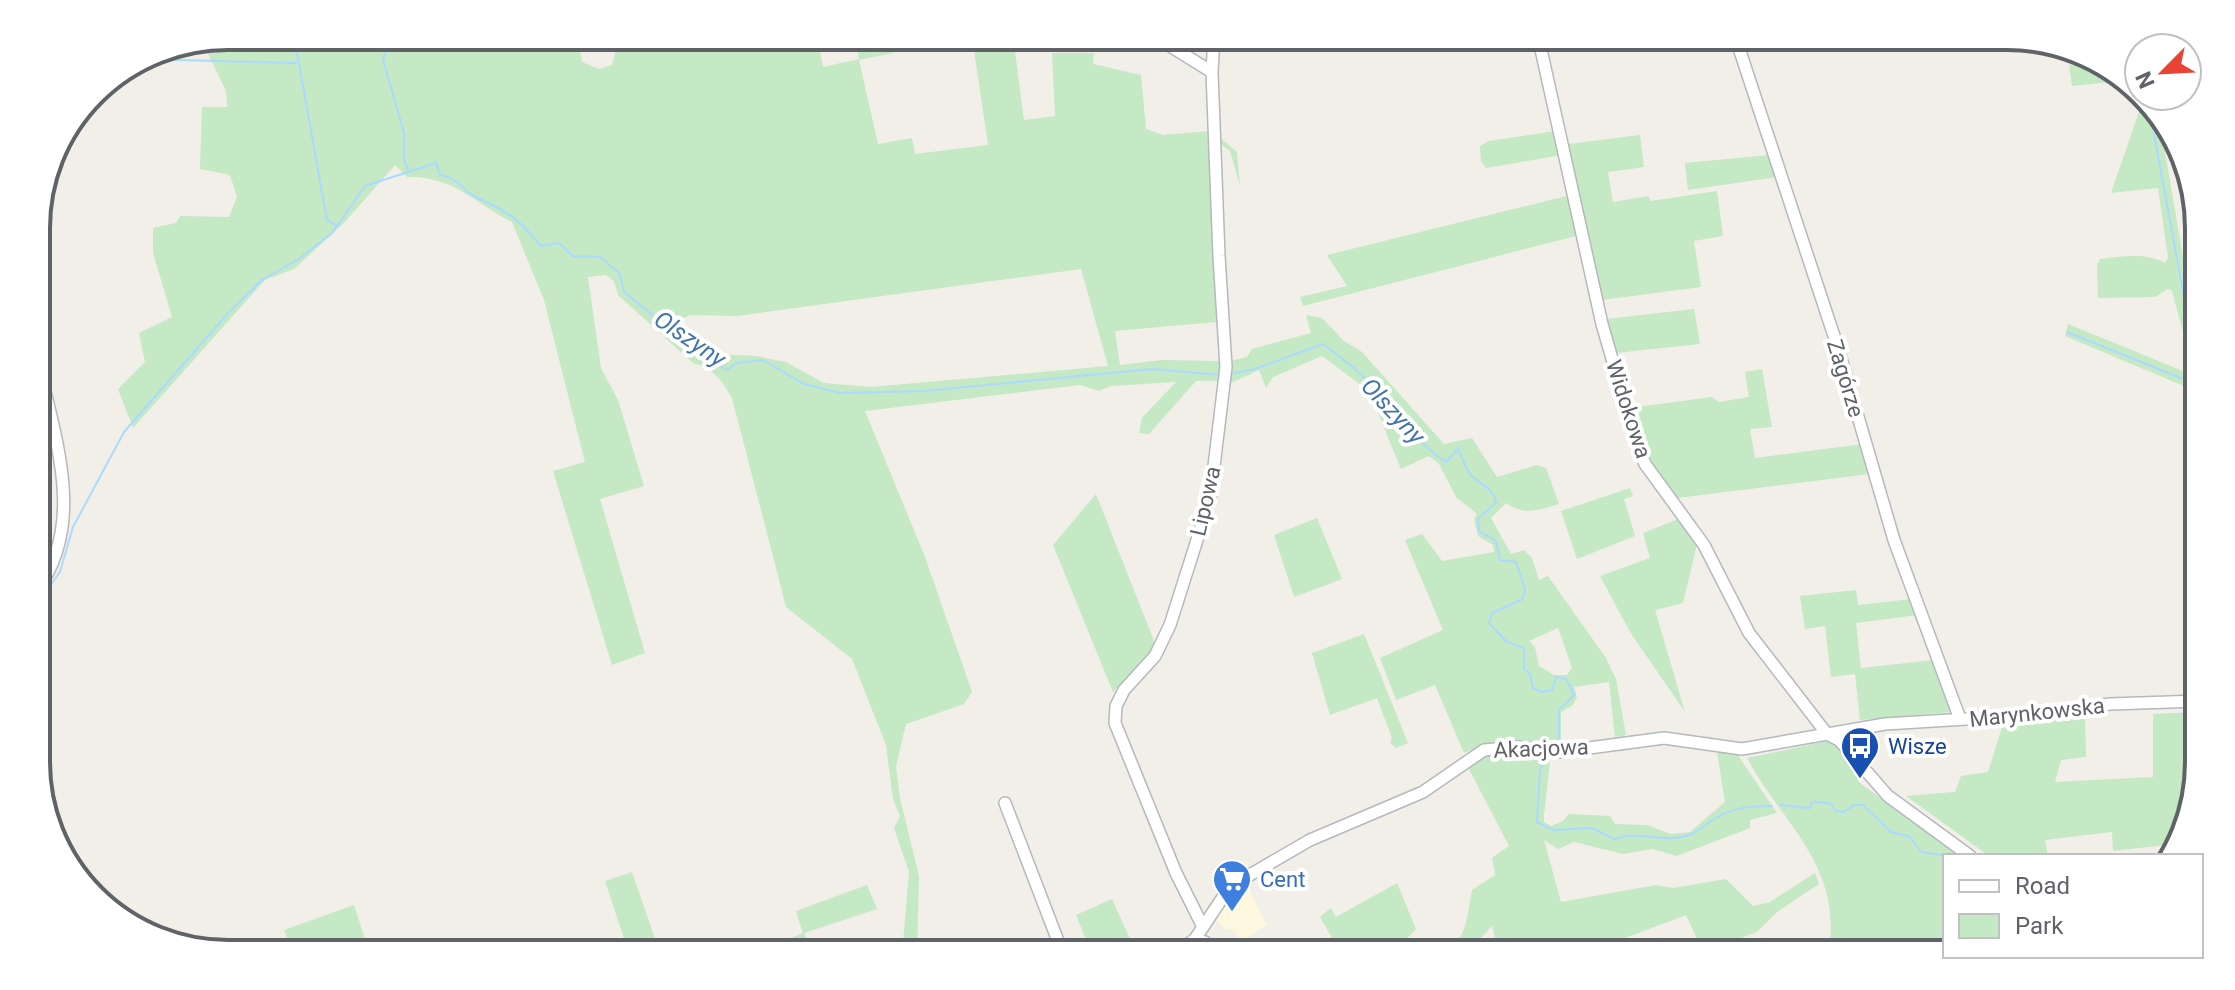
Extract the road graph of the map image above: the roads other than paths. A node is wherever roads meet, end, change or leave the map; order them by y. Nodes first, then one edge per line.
1 (1177, 50) edge
2 (1213, 50) edge
3 (1541, 50) edge
4 (1740, 50) edge
5 (1212, 72) junction
6 (50, 423) edge
7 (50, 568) edge
8 (2185, 701) edge
9 (1960, 719) junction
10 (1827, 734) junction
11 (1005, 803) dead end
12 (1967, 854) edge
13 (1203, 927) junction
14 (1195, 939) joint
15 (1058, 940) edge
16 (1198, 940) edge

1 - 5 street
2 - 5 street, Lipowa
3 - 10 street, Widokowa
4 - 9 street, Zagórze
5 - 13 street, Lipowa
6 - 7 street
8 - 9 street, Marynkowska
9 - 10 street, Marynkowska
10 - 12 street
10 - 13 street, Akacjowa
11 - 15 street
13 - 14 street, Akacjowa
14 - 16 street

